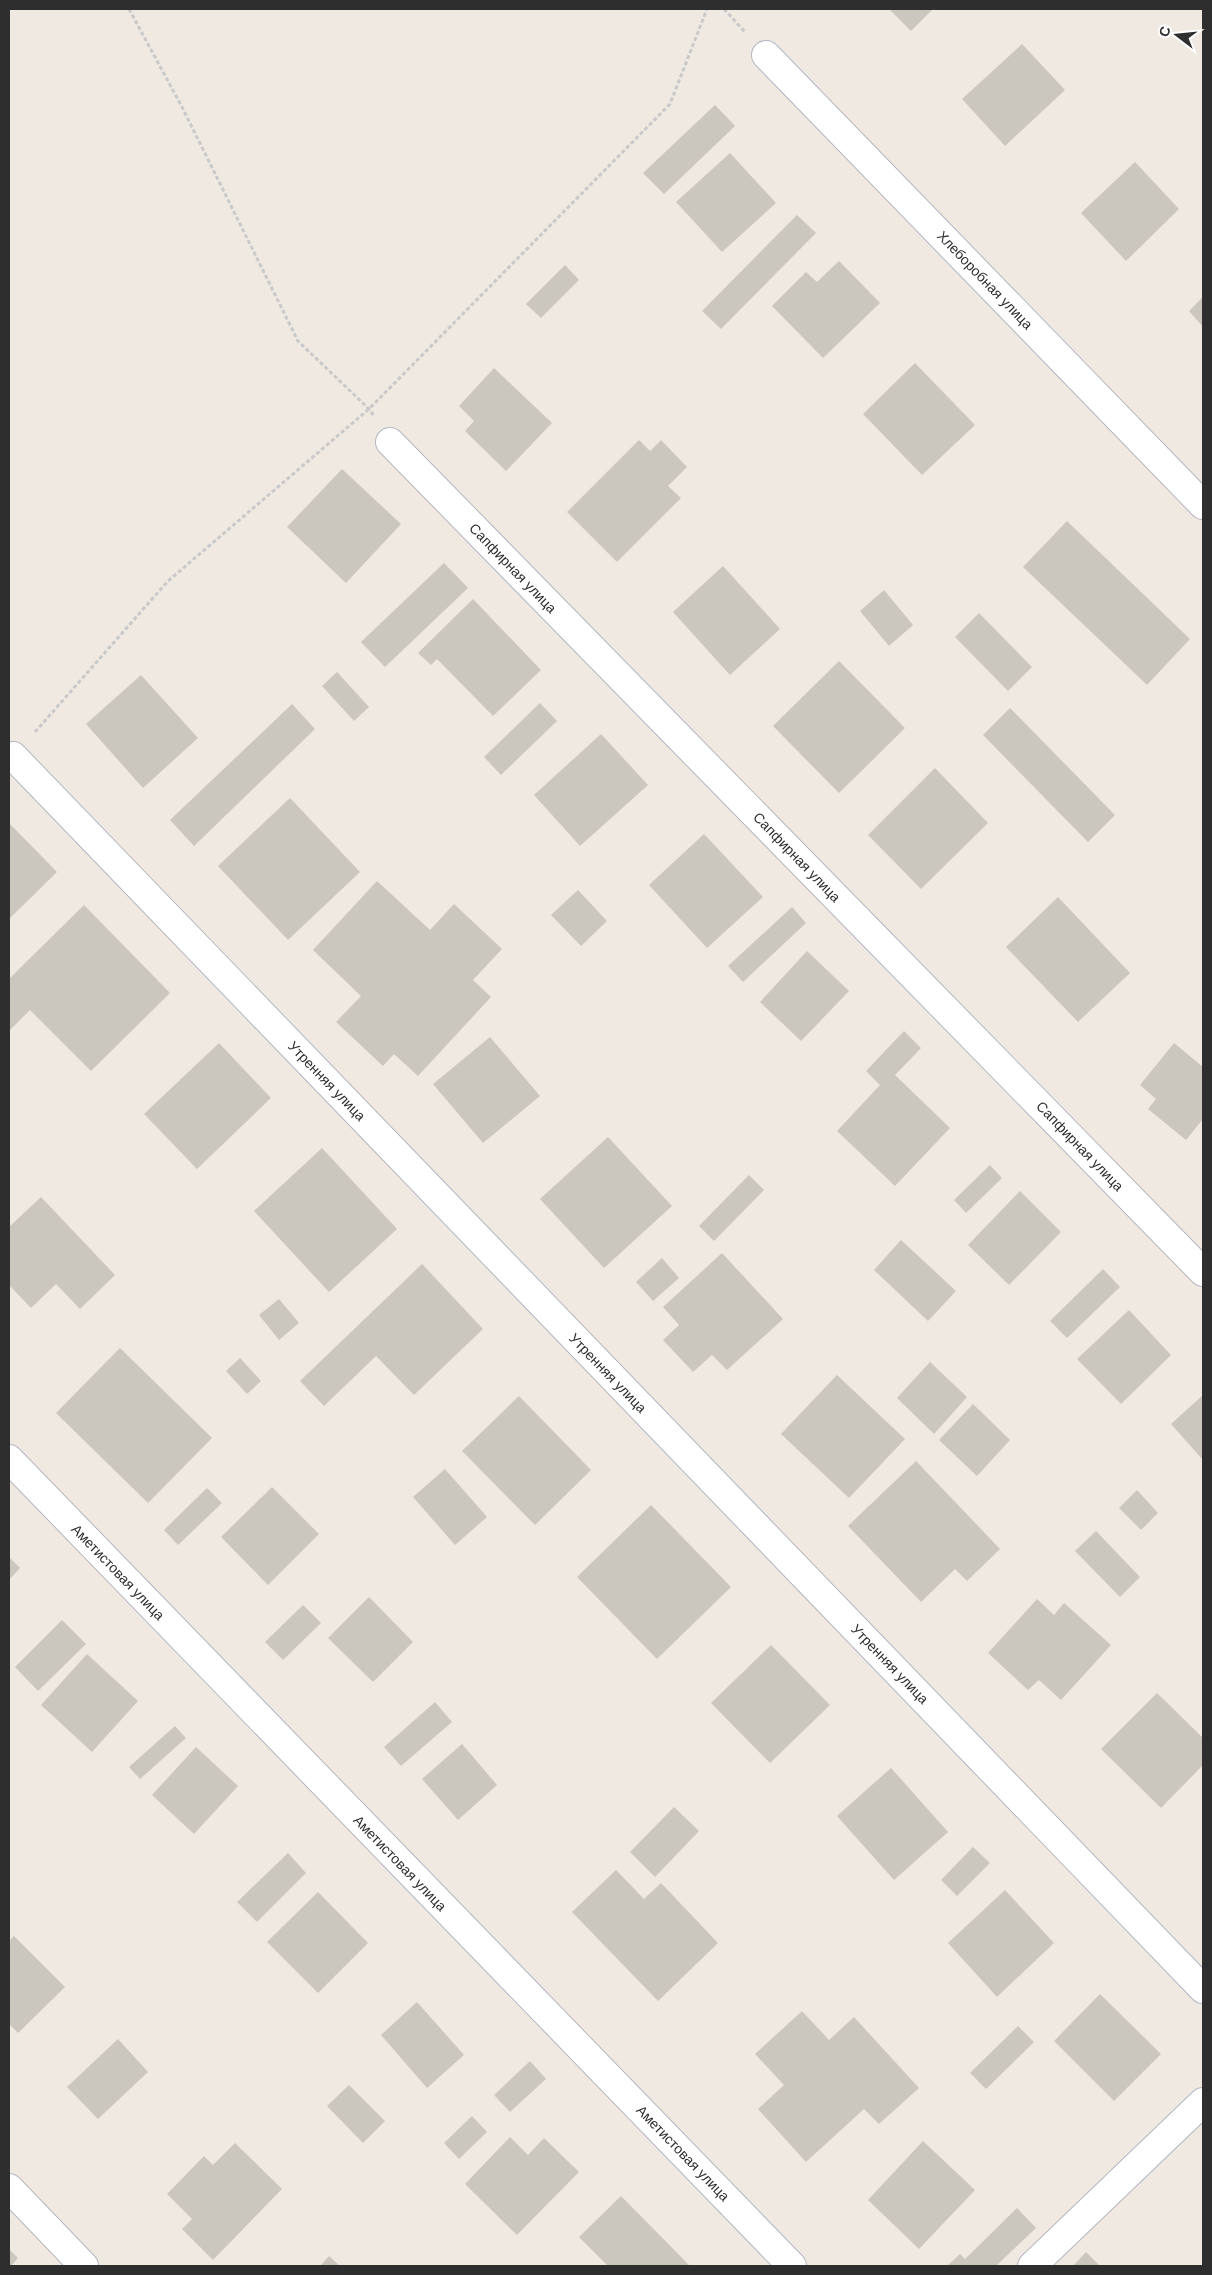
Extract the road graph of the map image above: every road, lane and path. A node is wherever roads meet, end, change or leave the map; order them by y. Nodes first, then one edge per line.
1 (129, 9) edge
2 (707, 9) edge
3 (766, 55) dead end
4 (370, 409) junction
5 (390, 442) dead end
6 (1203, 505) edge
7 (14, 756) joint
8 (1203, 1272) edge
9 (9, 1459) edge
10 (1203, 1989) edge
11 (1203, 2102) edge
12 (9, 2188) edge
13 (84, 2266) edge
14 (792, 2266) edge
15 (1032, 2266) edge

1 - 4 path
2 - 4 path
3 - 6 street, Хлеборобная улица
4 - 7 path
5 - 8 street, Сапфирная улица
7 - 10 street, Утренняя улица
9 - 14 street, Аметистовая улица
11 - 15 street
12 - 13 street

